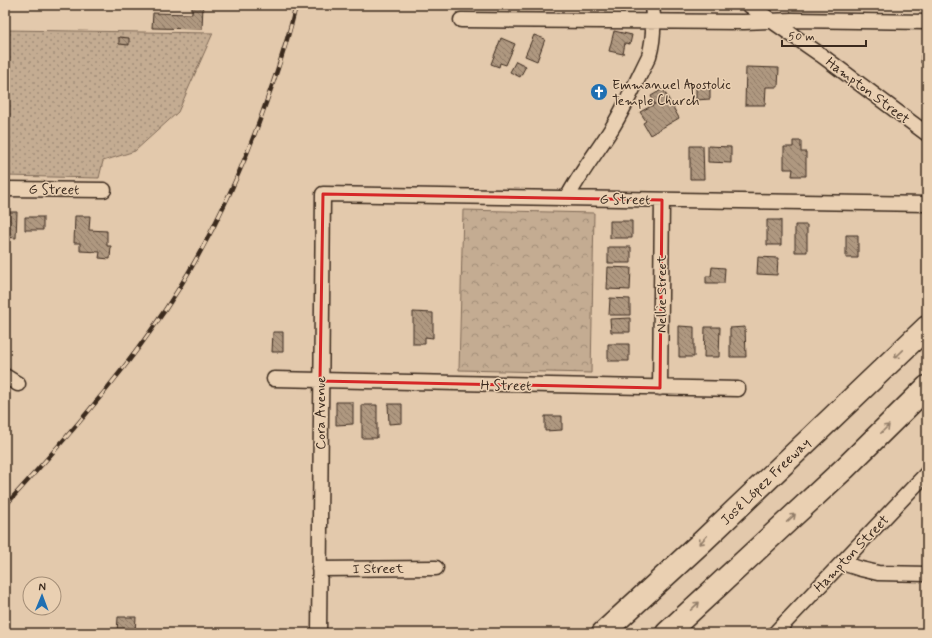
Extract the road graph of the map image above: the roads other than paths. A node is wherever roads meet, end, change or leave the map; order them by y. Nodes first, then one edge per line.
1 (652, 5) edge
2 (749, 5) edge
3 (461, 20) dead end
4 (654, 21) junction
5 (772, 21) junction
6 (927, 22) edge
7 (927, 134) edge
8 (5, 189) edge
9 (104, 190) dead end
10 (323, 194) joint
11 (567, 198) junction
12 (662, 200) junction
13 (927, 204) edge
14 (927, 327) edge
15 (5, 376) edge
16 (274, 380) dead end
17 (320, 381) junction
18 (18, 384) dead end
19 (927, 387) edge
20 (660, 388) junction
21 (738, 389) dead end
22 (927, 473) edge
23 (842, 563) junction
24 (436, 568) dead end
25 (319, 569) junction
26 (927, 574) edge
27 (319, 633) edge
28 (603, 633) edge
29 (667, 633) edge
30 (775, 633) edge

1 - 4 street
2 - 5 street, Hampton Street
3 - 4 street
4 - 5 street
4 - 11 street
5 - 6 street
5 - 7 street, Hampton Street
8 - 9 street, G Street
10 - 11 street, G Street
10 - 17 street, Cora Avenue
11 - 12 street, G Street
12 - 13 street, G Street
12 - 20 street, Nellie Street
14 -> 28 highway, José López Freeway
15 - 18 street
16 - 17 street, H Street
17 - 20 street, H Street
17 - 25 street, Cora Avenue
29 -> 19 highway
20 - 21 street, H Street
22 - 23 street, Hampton Street
23 - 26 street
23 - 30 street, Hampton Street
24 - 25 street, I Street
25 - 27 street, Cora Avenue

